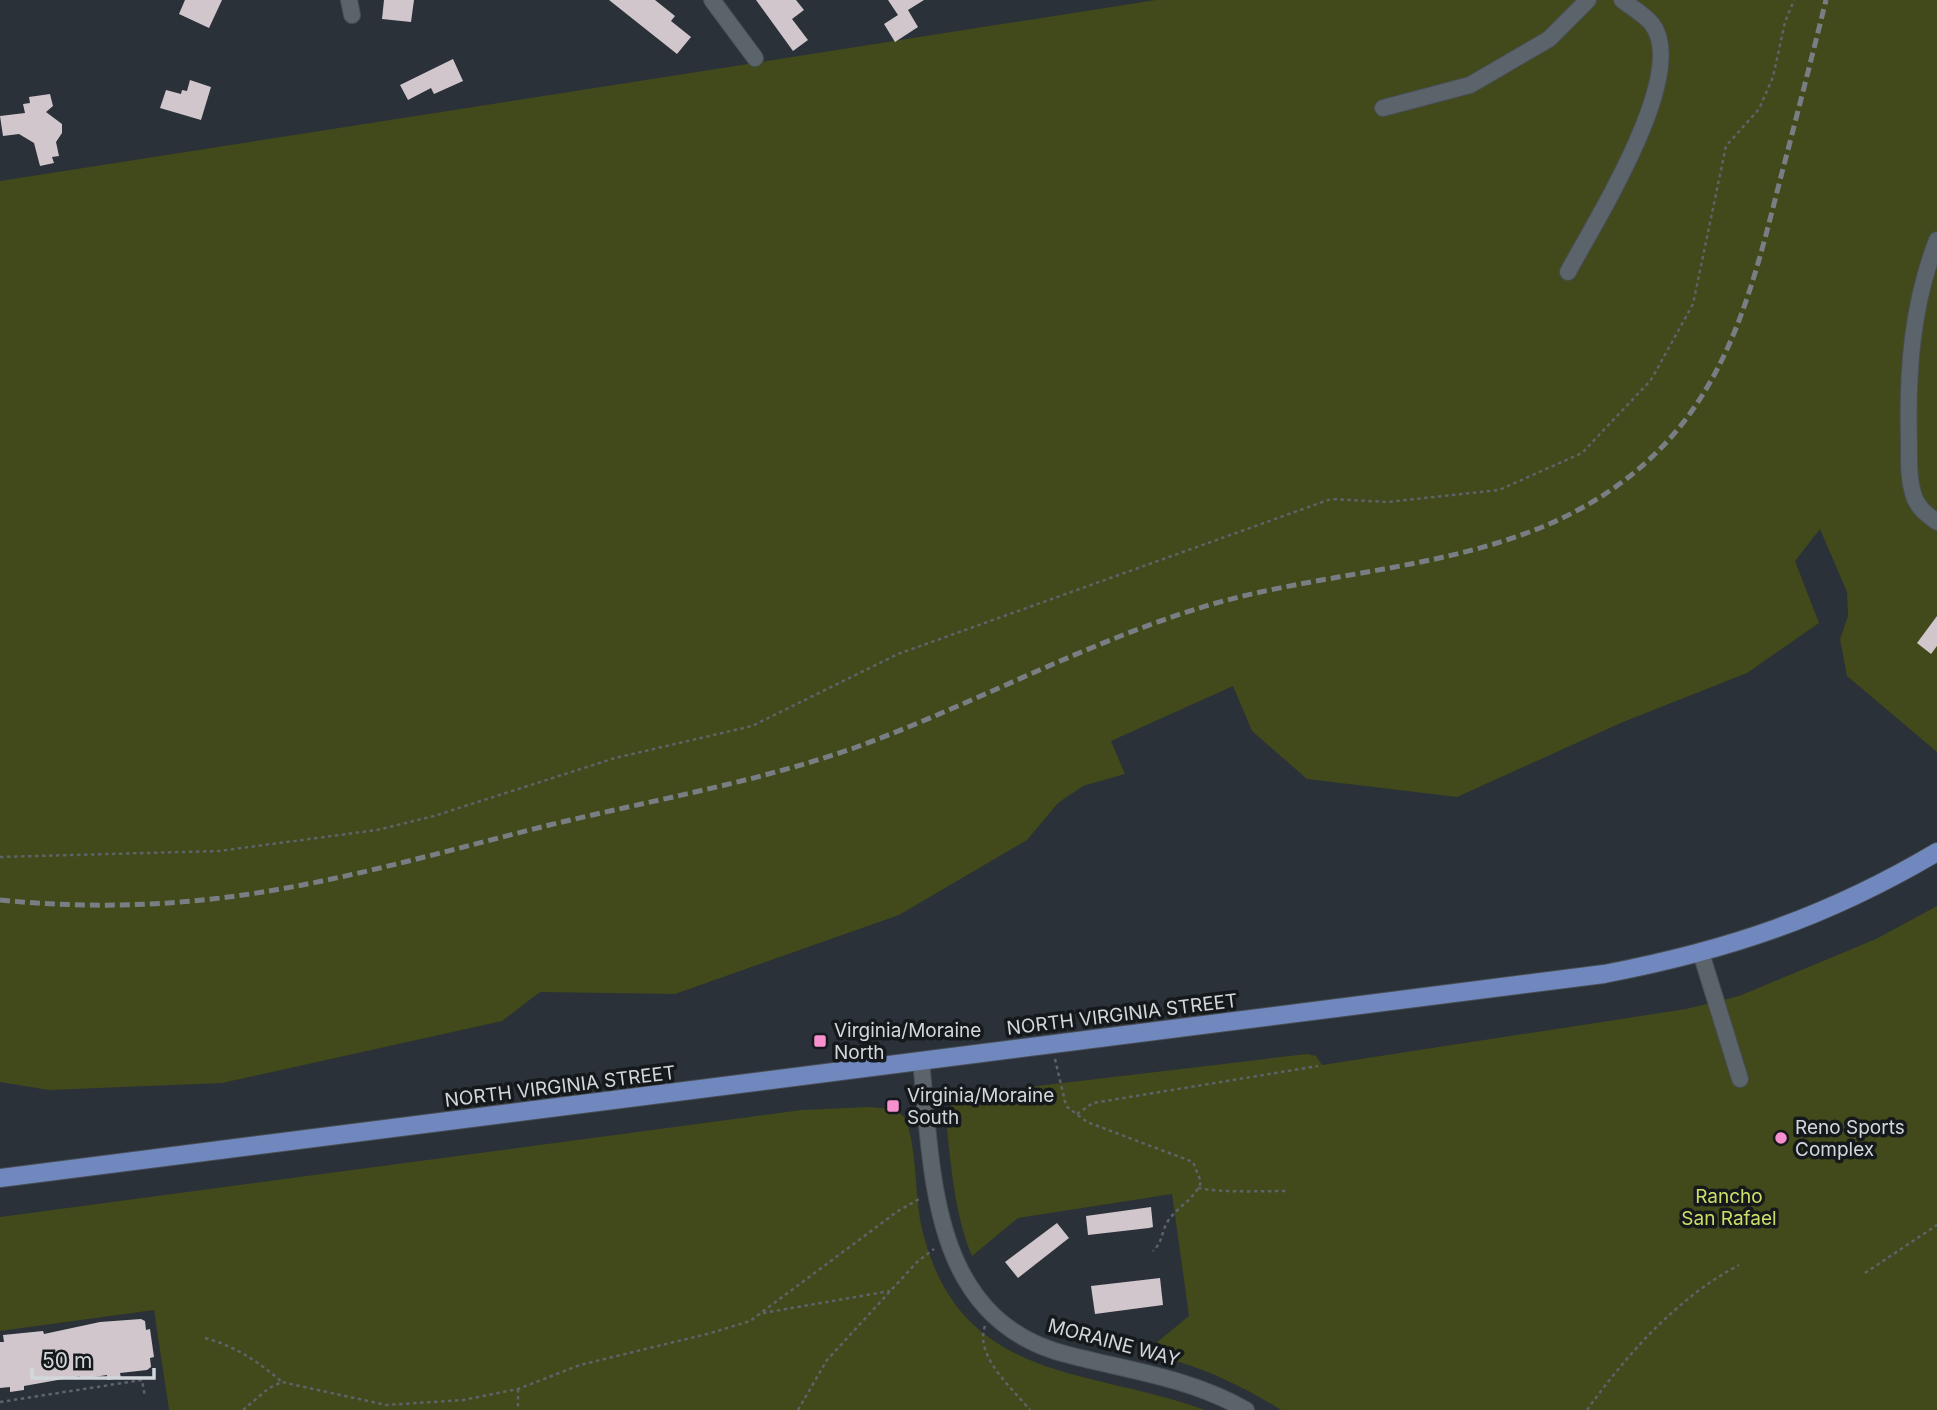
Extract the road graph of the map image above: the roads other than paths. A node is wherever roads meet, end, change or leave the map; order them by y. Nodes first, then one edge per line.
1 (712, 0) edge
2 (1588, 0) edge
3 (1622, 0) edge
4 (755, 58) dead end
5 (1383, 108) dead end
6 (1937, 240) edge
7 (1568, 272) dead end
8 (1937, 522) edge
9 (1937, 852) edge
10 (1701, 953) junction
11 (921, 1061) junction
12 (1740, 1079) dead end
13 (0, 1178) edge
14 (1246, 1410) edge

1 - 4 street
2 - 5 street
3 - 7 street
6 - 8 street
9 - 10 main road, NORTH VIRGINIA STREET
10 - 11 main road, NORTH VIRGINIA STREET
10 - 12 street
11 - 13 main road, NORTH VIRGINIA STREET
11 - 14 street, MORAINE WAY

